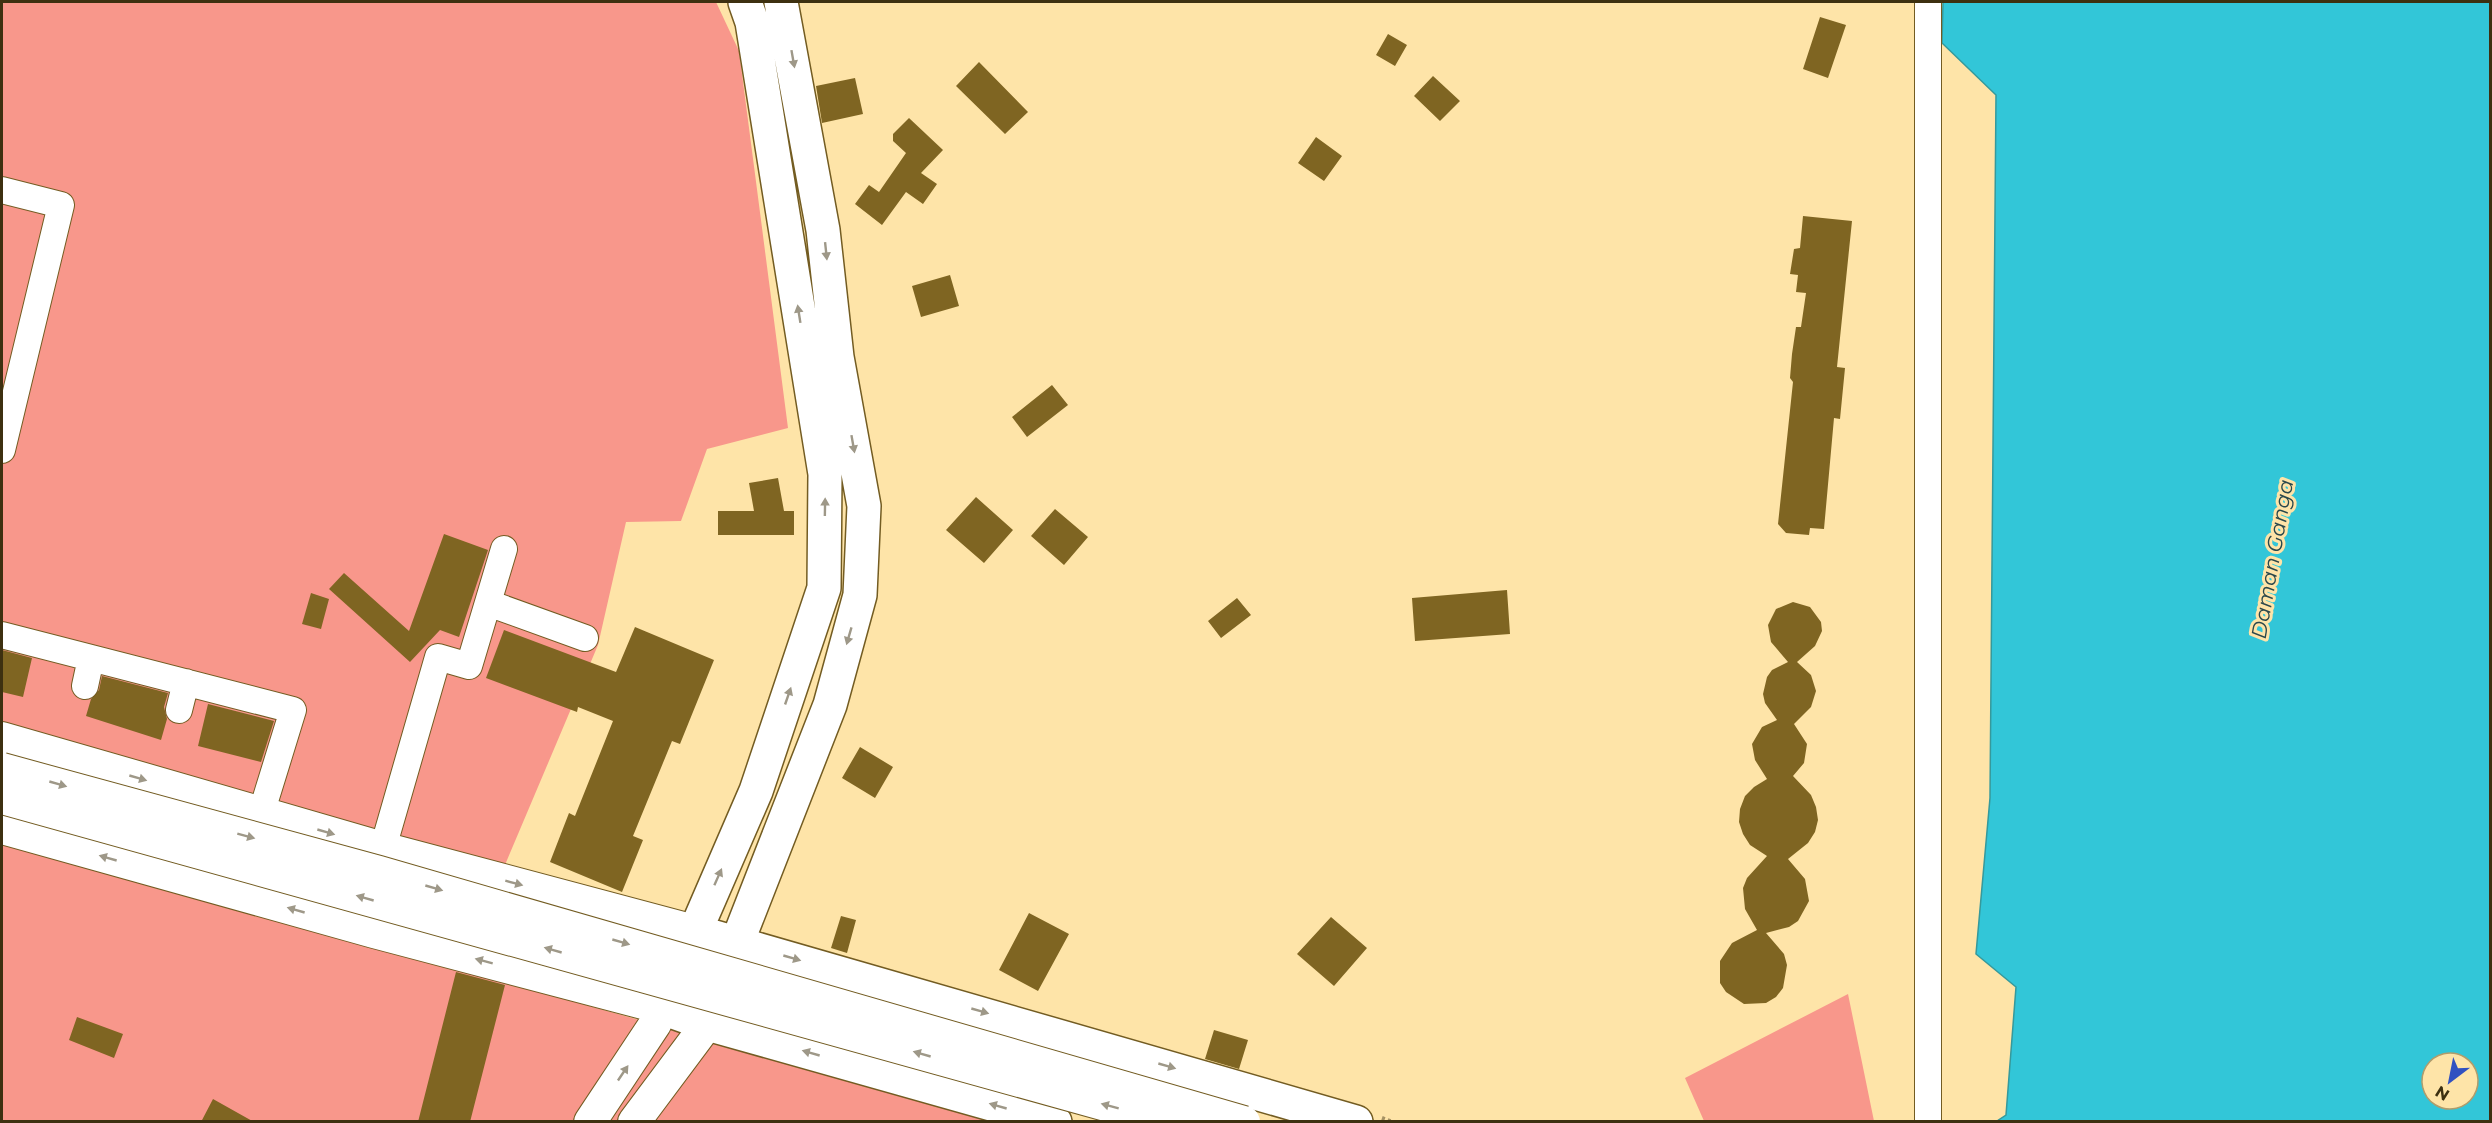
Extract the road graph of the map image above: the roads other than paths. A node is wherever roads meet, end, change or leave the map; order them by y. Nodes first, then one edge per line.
1 (745, 2) edge
2 (782, 2) edge
3 (1928, 2) edge
4 (2, 190) edge
5 (2, 450) edge
6 (504, 549) dead end
7 (488, 603) junction
8 (2, 635) edge
9 (585, 638) dead end
10 (91, 658) junction
11 (186, 682) junction
12 (85, 686) dead end
13 (179, 710) dead end
14 (2, 738) edge
15 (2, 769) edge
16 (2, 798) edge
17 (261, 814) junction
18 (2, 828) edge
19 (383, 848) junction
20 (694, 931) junction
21 (736, 943) junction
22 (663, 1008) junction
23 (704, 1023) junction
24 (590, 1122) edge
25 (634, 1122) edge
26 (1055, 1122) edge
27 (1167, 1122) edge
28 (1244, 1122) edge
29 (1356, 1122) edge
30 (1928, 1122) edge

20 -> 1 highway
2 -> 21 highway
3 - 30 street
4 - 5 street
6 - 7 street
7 - 9 street
7 - 19 street
8 - 10 street
10 - 11 street
10 - 12 street
11 - 13 street
11 - 17 street
14 -> 17 main road
15 -> 28 main road, bridge
27 -> 16 main road, bridge
17 -> 19 main road
22 -> 18 main road
19 -> 20 main road
20 - 21 highway
20 - 22 highway
21 - 23 highway
21 -> 29 highway
22 - 23 highway
24 -> 22 main road
23 - 25 main road
26 -> 23 highway

